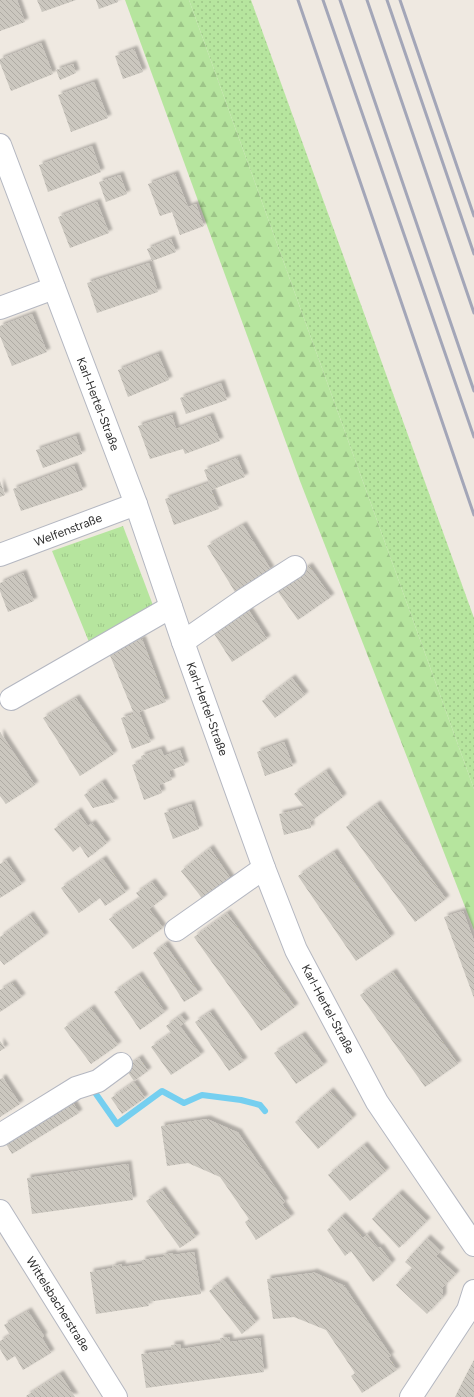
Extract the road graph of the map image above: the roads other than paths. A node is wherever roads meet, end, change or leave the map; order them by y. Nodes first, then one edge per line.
1 (0, 145) edge
2 (54, 288) junction
3 (0, 308) edge
4 (136, 504) junction
5 (0, 555) edge
6 (295, 567) dead end
7 (171, 607) junction
8 (183, 642) junction
9 (12, 700) dead end
10 (264, 868) junction
11 (176, 930) dead end
12 (121, 1064) dead end
13 (0, 1135) edge
14 (0, 1211) edge
15 (474, 1245) edge
16 (474, 1292) edge
17 (116, 1397) edge
18 (411, 1397) edge

1 - 2 street, Karl-Hertel-Straße
2 - 3 street
2 - 4 street, Karl-Hertel-Straße
4 - 5 street, Welfenstraße
4 - 7 street, Karl-Hertel-Straße
6 - 8 street
7 - 8 street, Karl-Hertel-Straße
7 - 9 street
8 - 10 street, Karl-Hertel-Straße
10 - 11 street
10 - 15 street, Karl-Hertel-Straße
12 - 13 street
14 - 17 street, Wittelsbacherstraße
16 - 18 street

